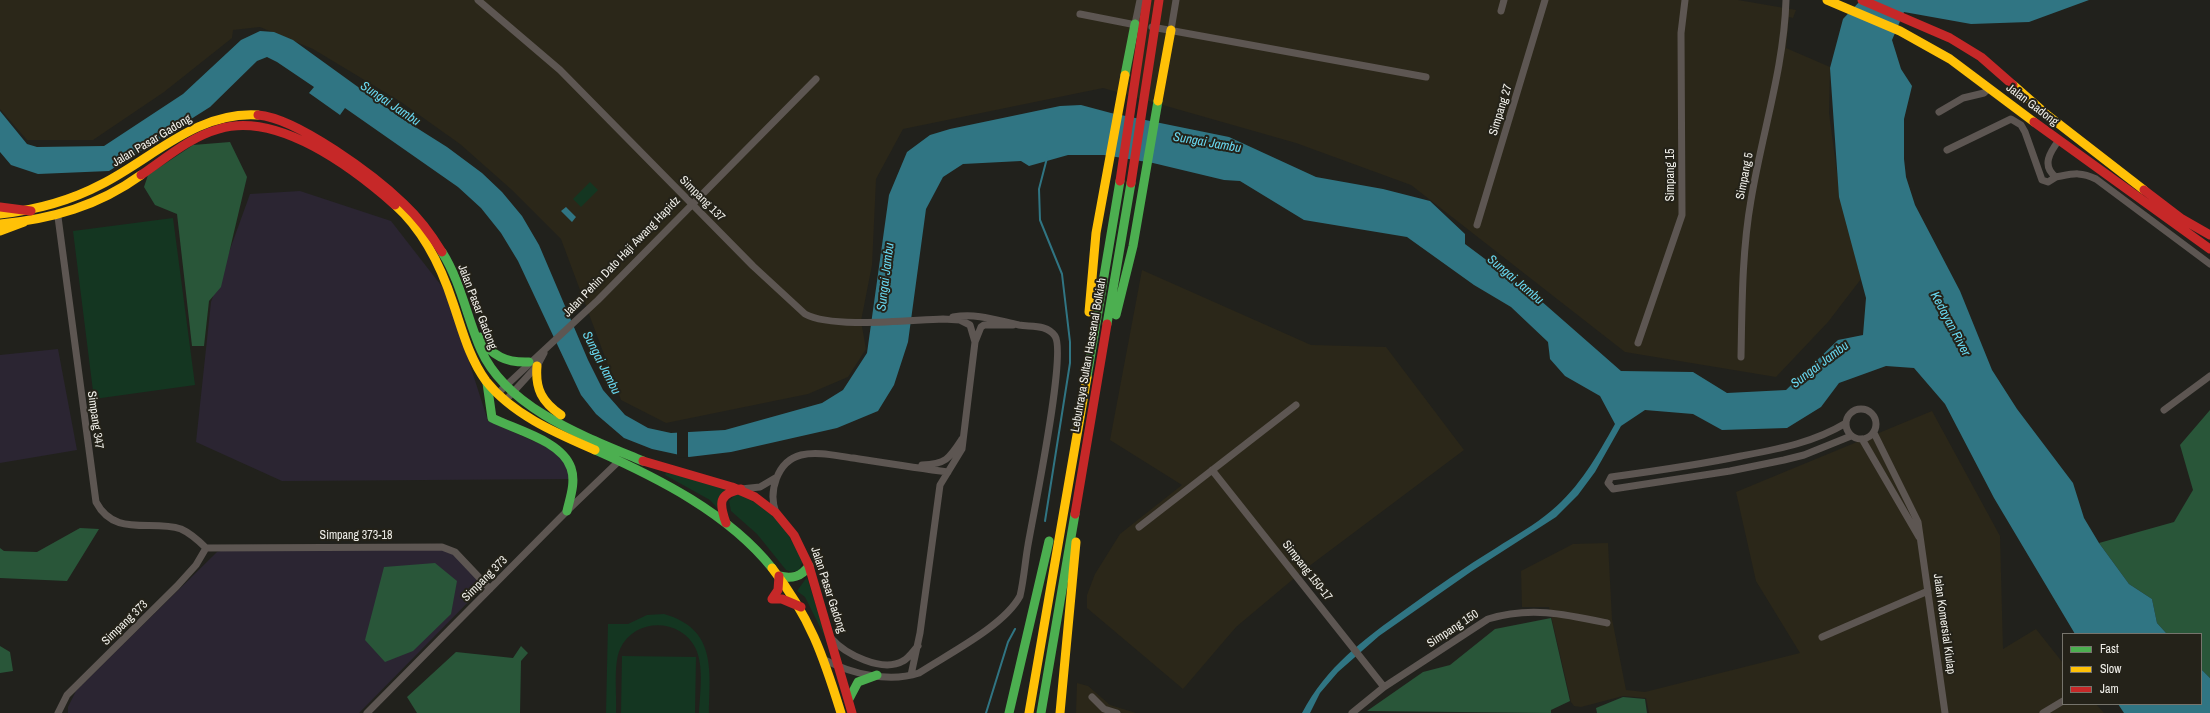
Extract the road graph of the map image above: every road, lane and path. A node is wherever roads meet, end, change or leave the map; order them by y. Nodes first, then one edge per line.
1 (472, 0) edge
2 (1140, 0) edge
3 (1147, 0) edge
4 (1159, 0) edge
5 (1176, 0) edge
6 (1504, 0) edge
7 (1545, 0) edge
8 (1686, 0) edge
9 (1786, 0) edge
10 (1827, 0) edge
11 (1862, 0) edge
12 (480, 2) edge
13 (1501, 11) dead end
14 (1080, 14) dead end
15 (1135, 24) junction
16 (1172, 30) junction
17 (1426, 78) dead end
18 (816, 79) dead end
19 (1989, 88) junction
20 (1939, 112) dead end
21 (2066, 130) junction
22 (2059, 140) junction
23 (1947, 150) dead end
24 (2056, 177) junction
25 (127, 186) junction
26 (60, 204) junction
27 (691, 204) junction
28 (0, 207) edge
29 (31, 211) junction
30 (0, 214) edge
31 (58, 217) junction
32 (24, 222) junction
33 (0, 224) edge
34 (1477, 225) dead end
35 (0, 231) edge
36 (2210, 235) edge
37 (2210, 249) edge
38 (2210, 264) edge
39 (943, 318) junction
40 (1019, 325) junction
41 (472, 331) junction
42 (975, 342) junction
43 (1638, 344) dead end
44 (1741, 357) dead end
45 (533, 364) junction
46 (1085, 376) junction
47 (2210, 376) edge
48 (487, 383) junction
49 (505, 386) junction
50 (1095, 390) junction
51 (513, 393) junction
52 (497, 394) junction
53 (489, 401) junction
54 (505, 401) junction
55 (1296, 405) dead end
56 (2164, 410) dead end
57 (1846, 423) junction
58 (1874, 433) junction
59 (585, 434) junction
60 (1851, 436) junction
61 (963, 438) junction
62 (1862, 439) junction
63 (1072, 455) junction
64 (619, 461) junction
65 (904, 466) junction
66 (1212, 470) junction
67 (948, 472) junction
68 (777, 477) junction
69 (1079, 480) junction
70 (741, 489) junction
71 (567, 511) junction
72 (776, 513) junction
73 (726, 524) junction
74 (1139, 527) dead end
75 (1920, 538) junction
76 (206, 548) junction
77 (809, 566) junction
78 (779, 576) junction
79 (490, 589) junction
80 (1928, 590) junction
81 (801, 607) junction
82 (1607, 623) dead end
83 (830, 637) junction
84 (1822, 637) dead end
85 (918, 645) junction
86 (825, 660) junction
87 (839, 667) junction
88 (877, 675) junction
89 (911, 675) junction
90 (1384, 686) junction
91 (1092, 697) dead end
92 (849, 700) junction
93 (2062, 702) edge
94 (58, 713) edge
95 (367, 713) edge
96 (841, 713) edge
97 (852, 713) edge
98 (1009, 713) edge
99 (1029, 713) edge
100 (1041, 713) edge
101 (1060, 713) edge
102 (1117, 713) edge
103 (1352, 713) edge
104 (1945, 713) edge
105 (2043, 713) edge

1 - 12 street, Simpang 137
2 - 15 street
3 - 46 main road, Lebuhraya Sultan Hassanal Bolkiah, bridge
4 - 50 main road, Lebuhraya Sultan Hassanal Bolkiah, bridge
5 - 16 street
6 - 13 street
7 - 34 street, Simpang 27
8 - 43 street, Simpang 15
9 - 44 street, Simpang 5
10 - 19 main road, Jalan Gadong
11 - 21 main road, Jalan Gadong
12 - 27 street, Simpang 137
14 - 15 street
15 - 16 street
15 - 46 main road
16 - 17 street
16 - 50 main road
18 - 27 street, Jalan Pehin Dato Haji Awang Hapidz
19 - 20 street
19 - 22 main road, Jalan Gadong
21 - 22 main road
21 - 36 main road, Jalan Gadong
22 - 24 street
22 - 37 main road, Jalan Gadong
23 - 24 street, Jalan Gadong
24 - 38 street
25 - 26 main road
25 - 31 main road, Jalan Pasar Gadong
25 - 48 main road, Jalan Pasar Gadong
26 - 29 main road, Jalan Pasar Gadong
26 - 41 main road, Jalan Pasar Gadong
27 - 39 street, Simpang 137
27 - 45 street, Jalan Pehin Dato Haji Awang Hapidz
28 - 29 main road
29 - 30 main road, Jalan Pasar Gadong
31 - 32 main road, Jalan Pasar Gadong
31 - 76 street, Simpang 347
32 - 33 main road, Jalan Pasar Gadong
32 - 35 main road
39 - 40 street
39 - 42 street
40 - 42 street
40 - 89 street
41 - 45 main road
41 - 49 main road, Jalan Pasar Gadong
42 - 61 street
45 - 49 street, Jalan Pehin Dato Haji Awang Hapidz
45 - 51 street, Jalan Pehin Dato Haji Awang Hapidz
45 - 59 main road
46 - 63 main road, Lebuhraya Sultan Hassanal Bolkiah
47 - 56 street
48 - 52 main road, Jalan Pasar Gadong
48 - 53 main road
49 - 51 main road, Jalan Pasar Gadong
49 - 52 street, Jalan Pehin Dato Haji Awang Hapidz
50 - 69 main road, Lebuhraya Sultan Hassanal Bolkiah
51 - 54 street, Jalan Pehin Dato Haji Awang Hapidz
51 - 59 main road, Jalan Pasar Gadong
52 - 53 main road
52 - 54 main road, Jalan Pasar Gadong
53 - 71 main road
54 - 64 main road, Jalan Pasar Gadong
55 - 66 street
57 - 58 street
57 - 60 street
57 - 60 street
58 - 62 street
58 - 75 street, Jalan Komersial Kiulap
59 - 70 main road, Jalan Pasar Gadong
60 - 62 street
61 - 65 street
61 - 67 street
62 - 75 street, Jalan Komersial Kiulap
63 - 98 main road
63 - 99 main road, Lebuhraya Sultan Hassanal Bolkiah
64 - 71 street, Simpang 373
64 - 73 main road, Jalan Pasar Gadong
65 - 67 street
65 - 68 street
66 - 74 street
66 - 90 street, Simpang 150-17
67 - 85 street
68 - 70 street
68 - 72 street
69 - 100 main road, Lebuhraya Sultan Hassanal Bolkiah
69 - 101 main road
70 - 72 main road, Jalan Pasar Gadong
70 - 73 main road
71 - 79 street, Simpang 373
72 - 77 main road, Jalan Pasar Gadong
73 - 78 main road, Jalan Pasar Gadong
75 - 80 street, Jalan Komersial Kiulap
76 - 79 street, Simpang 373-18
76 - 94 street, Simpang 373
77 - 78 main road
77 - 83 main road, Jalan Pasar Gadong
78 - 81 main road, Jalan Pasar Gadong
78 - 81 main road
79 - 95 street, Simpang 373
80 - 84 street
80 - 104 street, Jalan Komersial Kiulap
81 - 86 main road, Jalan Pasar Gadong
82 - 90 street, Simpang 150
83 - 85 street
83 - 87 main road, Jalan Pasar Gadong
85 - 89 street
86 - 87 street
86 - 96 main road, Jalan Pasar Gadong
87 - 88 street
87 - 92 main road, Jalan Pasar Gadong
88 - 89 street
88 - 92 main road
90 - 103 street, Simpang 150
91 - 102 street
92 - 97 main road, Jalan Pasar Gadong
93 - 105 street

